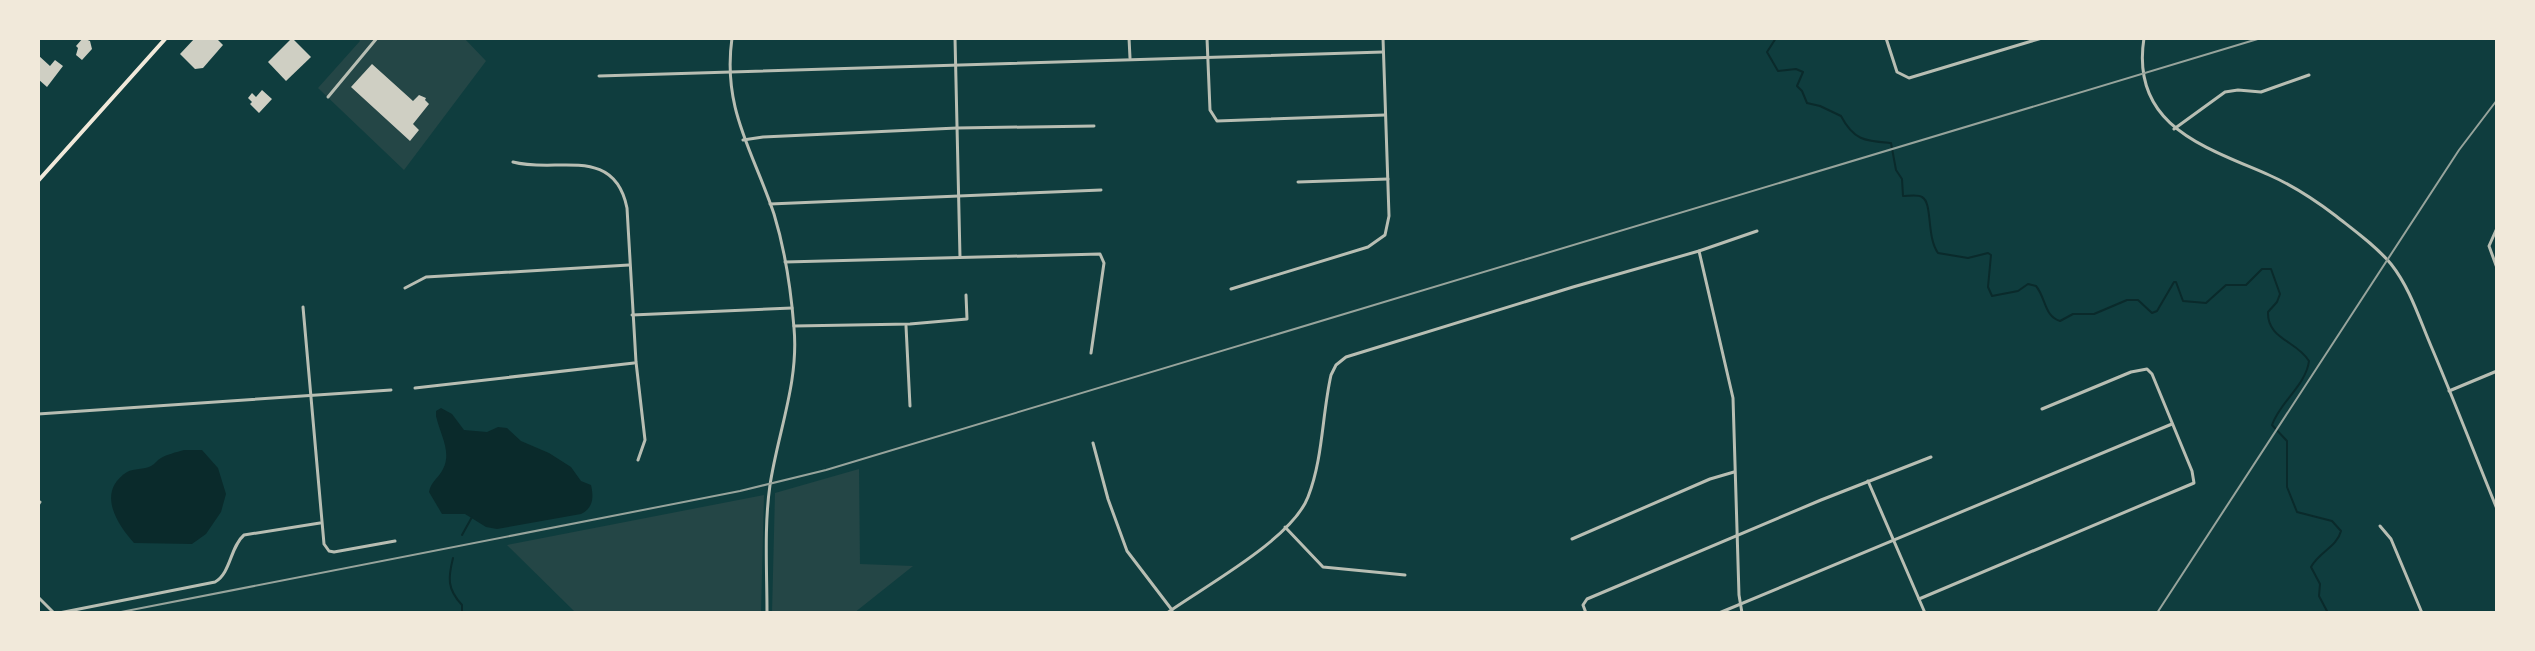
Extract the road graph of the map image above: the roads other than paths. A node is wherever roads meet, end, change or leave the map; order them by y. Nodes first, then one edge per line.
1 (166, 38) edge
2 (377, 38) edge
3 (732, 38) edge
4 (955, 38) edge
5 (1129, 38) edge
6 (1207, 38) edge
7 (1383, 38) edge
8 (1886, 38) edge
9 (2042, 38) edge
10 (2144, 38) edge
11 (1383, 52) junction
12 (1207, 57) junction
13 (1130, 59) junction
14 (956, 64) junction
15 (731, 72) junction
16 (2309, 75) dead end
17 (599, 76) dead end
18 (328, 97) dead end
19 (1385, 115) junction
20 (1094, 126) dead end
21 (957, 128) junction
22 (2174, 129) junction
23 (743, 140) junction
24 (513, 162) dead end
25 (1388, 179) junction
26 (38, 181) edge
27 (1298, 182) dead end
28 (1101, 190) dead end
29 (959, 194) junction
30 (770, 204) junction
31 (2497, 228) edge
32 (1757, 231) dead end
33 (1699, 251) junction
34 (960, 257) junction
35 (785, 262) junction
36 (629, 265) junction
37 (2497, 268) edge
38 (405, 288) dead end
39 (1231, 289) dead end
40 (966, 295) dead end
41 (303, 307) dead end
42 (792, 308) junction
43 (632, 315) junction
44 (905, 324) junction
45 (794, 326) junction
46 (1091, 353) dead end
47 (636, 362) junction
48 (2497, 371) edge
49 (415, 388) dead end
50 (391, 390) dead end
51 (2449, 391) junction
52 (310, 396) junction
53 (910, 406) dead end
54 (2042, 409) dead end
55 (38, 414) edge
56 (2172, 424) junction
57 (1093, 443) dead end
58 (1931, 457) dead end
59 (638, 460) dead end
60 (1736, 472) junction
61 (1868, 481) junction
62 (2497, 509) edge
63 (320, 523) junction
64 (2380, 526) dead end
65 (1285, 527) junction
66 (1738, 536) junction
67 (1572, 539) dead end
68 (395, 541) dead end
69 (1895, 541) junction
70 (1405, 575) dead end
71 (38, 597) edge
72 (1919, 599) junction
73 (1740, 604) junction
74 (1172, 610) junction
75 (57, 613) edge
76 (767, 613) edge
77 (1167, 613) edge
78 (1586, 613) edge
79 (1719, 613) edge
80 (1742, 613) edge
81 (1925, 613) edge
82 (2422, 613) edge

1 - 26 main road
2 - 18 street
3 - 15 street
4 - 14 street
5 - 13 street
6 - 12 street
7 - 11 street
8 - 9 street
10 - 22 street
11 - 12 street
11 - 19 street
12 - 13 street
12 - 19 street
13 - 14 street
14 - 15 street
14 - 21 street
15 - 17 street
15 - 23 street
16 - 22 street
19 - 25 street
20 - 21 street
21 - 23 street
21 - 29 street
22 - 51 street
23 - 30 street
24 - 36 street
25 - 27 street
25 - 39 street
28 - 29 street
29 - 30 street
29 - 34 street
30 - 35 street
31 - 37 street
32 - 33 street
33 - 60 street
33 - 65 street
34 - 35 street
34 - 46 street
35 - 42 street
36 - 38 street
36 - 43 street
40 - 44 street
41 - 52 street
42 - 43 street
42 - 45 street
43 - 47 street
44 - 45 street
44 - 53 street
45 - 76 street
47 - 49 street
47 - 59 street
48 - 51 street
50 - 52 street
51 - 62 street
52 - 55 street
52 - 63 street
54 - 56 street
56 - 69 street
56 - 72 street
57 - 74 street
58 - 61 street
60 - 66 street
60 - 67 street
61 - 66 street
61 - 69 street
63 - 68 street
63 - 75 street
64 - 82 street
65 - 70 street
65 - 74 street
66 - 73 street
66 - 78 street
69 - 72 street
69 - 73 street
71 - 75 street
72 - 81 street
73 - 79 street
73 - 80 street
74 - 77 street

